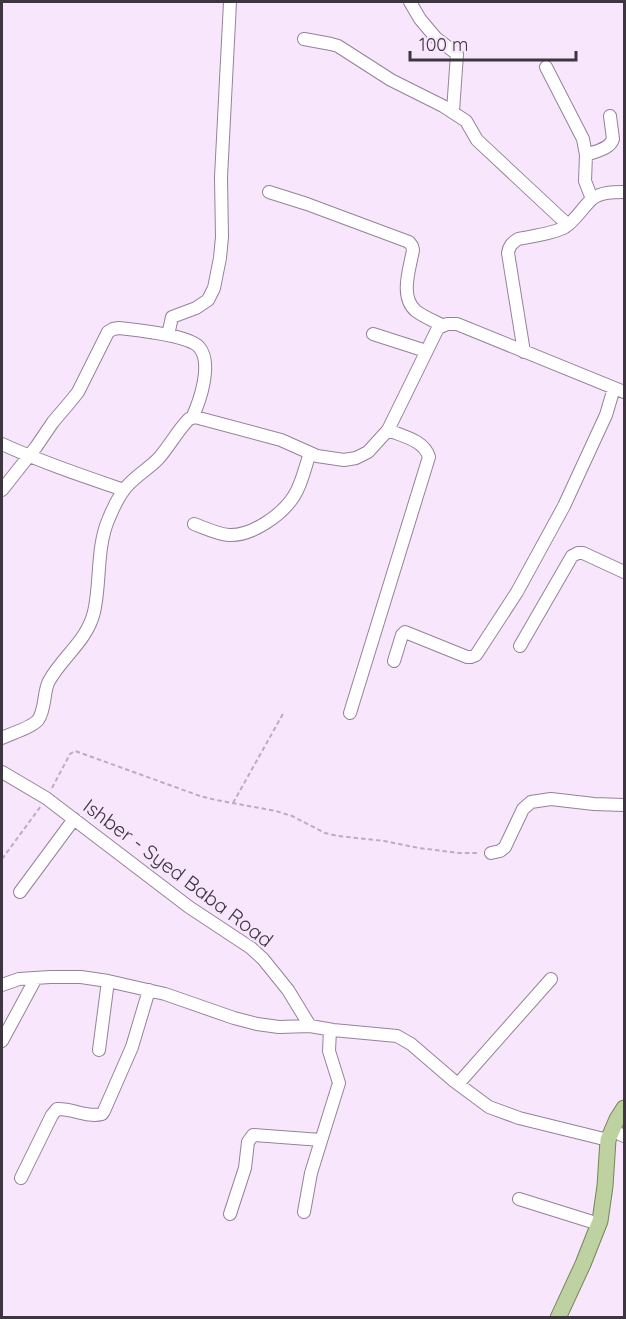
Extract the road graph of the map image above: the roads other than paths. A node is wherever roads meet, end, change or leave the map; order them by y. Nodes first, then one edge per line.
1 (231, 2) edge
2 (410, 2) edge
3 (304, 39) dead end
4 (546, 67) dead end
5 (453, 111) junction
6 (610, 116) dead end
7 (586, 155) junction
8 (268, 192) dead end
9 (624, 192) edge
10 (592, 199) junction
11 (568, 225) junction
12 (442, 325) junction
13 (373, 334) dead end
14 (168, 335) junction
15 (426, 351) junction
16 (524, 352) junction
17 (619, 390) edge
18 (192, 418) junction
19 (388, 429) junction
20 (2, 444) edge
21 (310, 453) junction
22 (29, 456) junction
23 (2, 490) edge
24 (124, 490) junction
25 (194, 524) dead end
26 (624, 572) edge
27 (520, 646) dead end
28 (394, 661) dead end
29 (350, 713) dead end
30 (2, 738) edge
31 (2, 772) edge
32 (624, 805) edge
33 (74, 819) junction
34 (491, 853) road end
35 (20, 892) dead end
36 (36, 978) junction
37 (551, 979) dead end
38 (108, 981) junction
39 (2, 986) edge
40 (149, 990) junction
41 (310, 1026) junction
42 (330, 1030) junction
43 (2, 1041) edge
44 (99, 1050) dead end
45 (458, 1084) junction
46 (624, 1108) edge
47 (615, 1135) edge
48 (321, 1140) junction
49 (21, 1178) dead end
50 (519, 1199) dead end
51 (304, 1212) dead end
52 (230, 1214) dead end
53 (599, 1224) junction
54 (558, 1317) edge

1 - 14 street
2 - 5 street
3 - 5 street
4 - 7 street
5 - 11 street
6 - 7 street
7 - 10 street
8 - 12 street
9 - 10 street
10 - 11 street
11 - 16 street
12 - 15 street
12 - 16 street
13 - 15 street
14 - 18 street
14 - 22 street
15 - 19 street
16 - 17 street
17 - 28 street
18 - 21 street
18 - 24 street
19 - 21 street
19 - 29 street
20 - 22 street
21 - 25 street
22 - 23 street
22 - 24 street
24 - 30 street
26 - 27 street
31 - 33 street, Ishber - Syed Baba Road
32 - 34 street
33 - 35 street
33 - 41 street, Ishber - Syed Baba Road
36 - 38 street
36 - 39 street
36 - 43 street
37 - 45 street
38 - 40 street
38 - 44 street
40 - 41 street
40 - 49 street
41 - 42 street
42 - 45 street
42 - 48 street
45 - 47 street
46 - 47 main road
47 - 53 main road
48 - 51 street
48 - 52 street
50 - 53 street
53 - 54 main road

